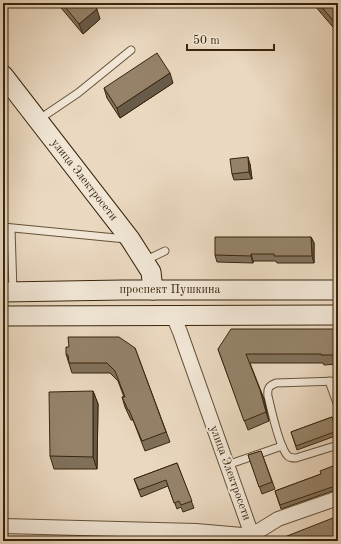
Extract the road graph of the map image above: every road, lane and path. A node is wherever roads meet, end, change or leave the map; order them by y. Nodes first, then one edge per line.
1 (131, 50) dead end
2 (3, 76) edge
3 (38, 120) junction
4 (3, 227) edge
5 (11, 229) junction
6 (130, 239) junction
7 (165, 250) dead end
8 (144, 261) junction
9 (153, 290) junction
10 (338, 290) edge
11 (8, 292) edge
12 (173, 315) junction
13 (338, 315) edge
14 (3, 316) edge
15 (329, 381) junction
16 (338, 381) edge
17 (338, 406) edge
18 (338, 445) edge
19 (282, 446) junction
20 (227, 465) junction
21 (338, 498) edge
22 (3, 526) edge
23 (253, 538) edge

1 - 3 lane
2 - 3 main road, улица Электросети
3 - 6 main road, улица Электросети
4 - 5 lane
5 - 6 lane
5 - 11 lane
6 - 8 main road, улица Электросети
7 - 8 lane
8 - 9 main road, улица Электросети
9 - 10 main road, проспект Пушкина
9 - 11 main road, проспект Пушкина
12 - 13 main road, проспект Пушкина
12 - 14 main road, проспект Пушкина
12 - 20 street, улица Электросети
15 - 16 lane
15 - 17 lane
15 - 19 lane
18 - 19 lane
19 - 20 lane
20 - 23 street, улица Электросети
21 - 23 street
22 - 23 street

